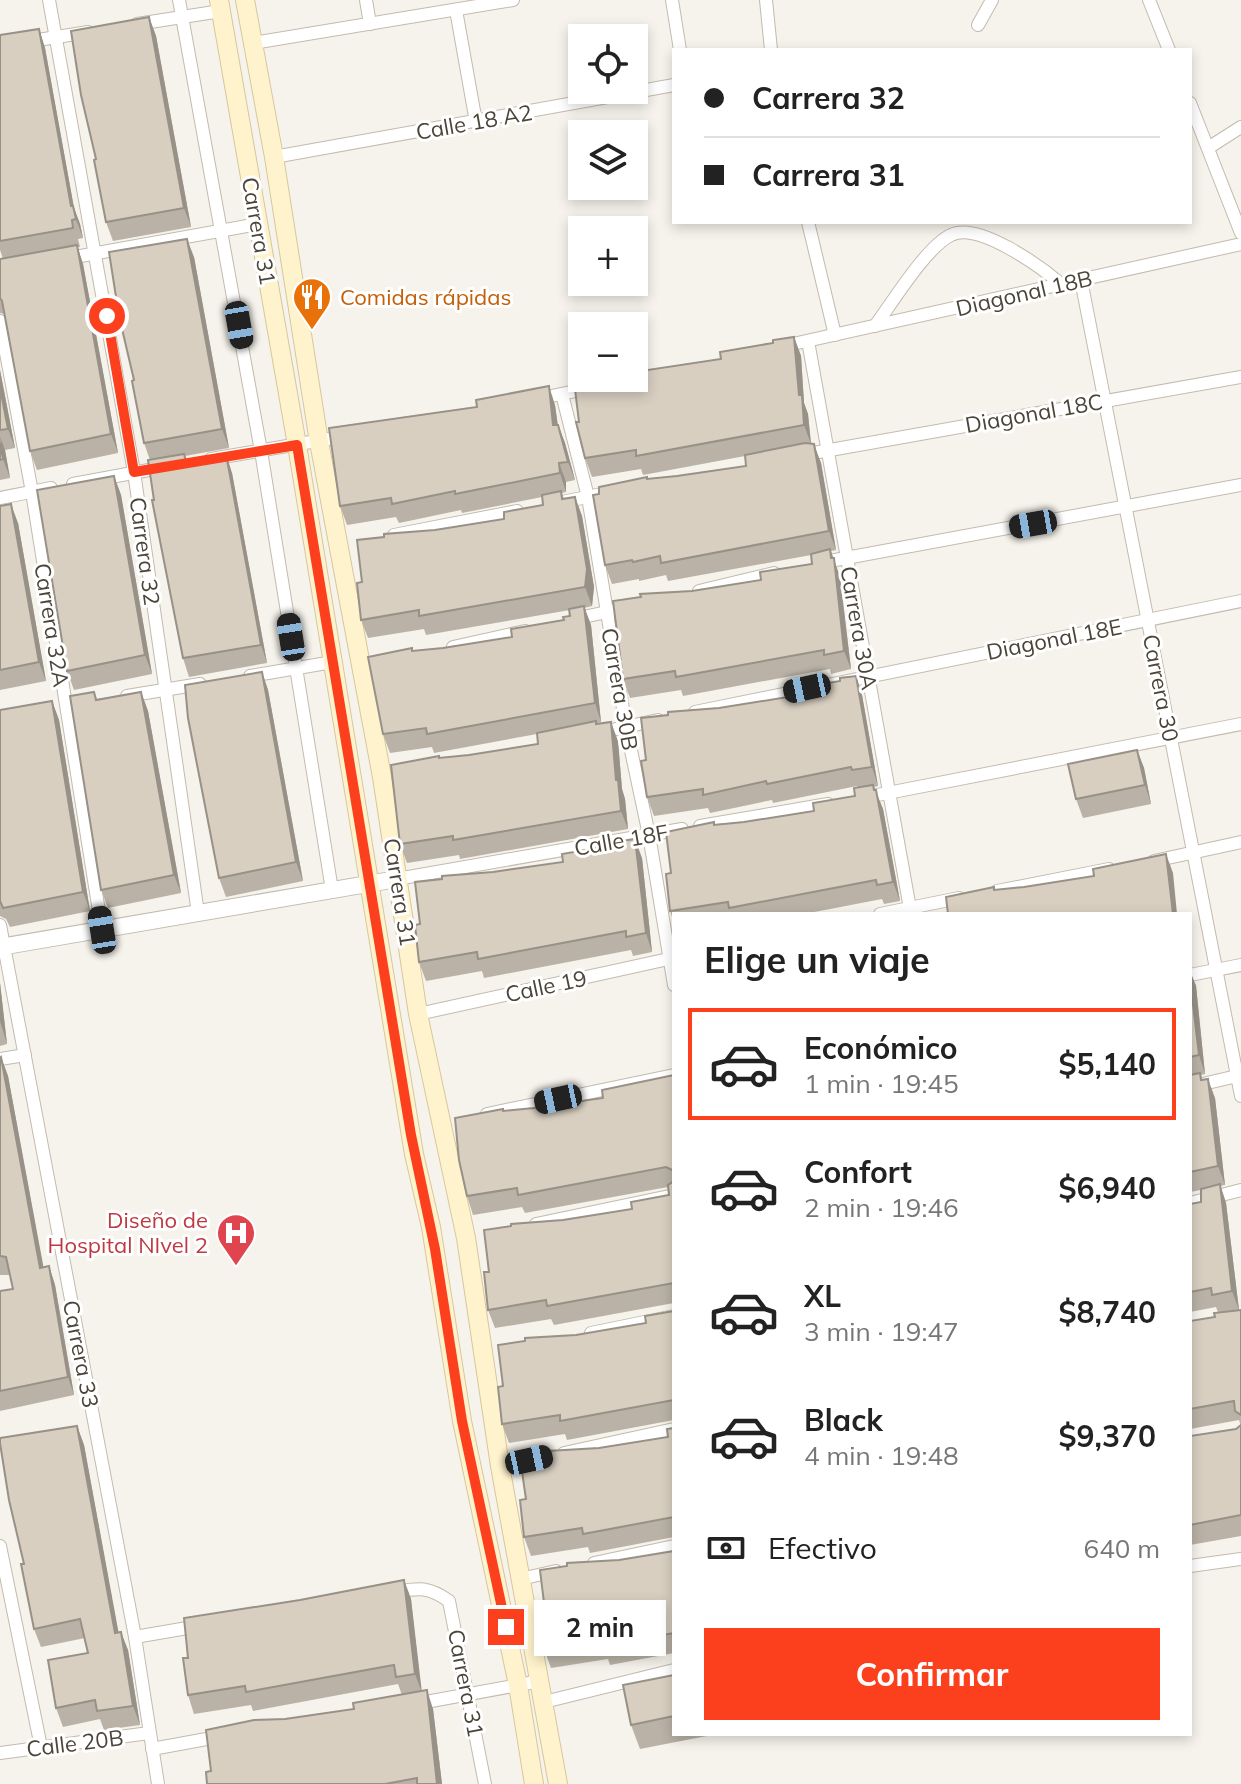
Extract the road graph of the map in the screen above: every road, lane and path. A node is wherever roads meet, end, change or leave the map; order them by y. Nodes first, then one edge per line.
1 (49, 0) edge
2 (179, 0) edge
3 (245, 0) edge
4 (366, 0) edge
5 (513, 0) edge
6 (672, 0) edge
7 (766, 0) edge
8 (992, 0) edge
9 (1149, 0) edge
10 (220, 5) edge
11 (456, 10) junction
12 (181, 17) junction
13 (370, 24) junction
14 (978, 25) dead end
15 (119, 27) edge
16 (103, 29) edge
17 (56, 37) junction
18 (253, 43) junction
19 (0, 46) edge
20 (680, 48) edge
21 (771, 48) edge
22 (1168, 48) edge
23 (672, 85) edge
24 (1192, 108) edge
25 (476, 122) junction
26 (1241, 127) edge
27 (1208, 148) junction
28 (274, 157) junction
29 (258, 224) junction
30 (808, 224) edge
31 (222, 231) junction
32 (1241, 233) edge
33 (1241, 244) edge
34 (96, 253) junction
35 (55, 260) edge
36 (1081, 280) junction
37 (1061, 284) junction
38 (0, 321) edge
39 (875, 326) junction
40 (835, 335) junction
41 (808, 341) junction
42 (777, 348) edge
43 (1241, 377) edge
44 (571, 392) edge
45 (562, 394) junction
46 (531, 400) edge
47 (1105, 400) junction
48 (364, 433) edge
49 (319, 442) junction
50 (297, 445) junction
51 (827, 450) junction
52 (261, 451) junction
53 (782, 459) edge
54 (205, 460) edge
55 (176, 465) edge
56 (134, 472) junction
57 (1241, 485) edge
58 (618, 491) edge
59 (32, 492) junction
60 (588, 497) junction
61 (0, 498) edge
62 (542, 506) edge
63 (1126, 507) junction
64 (526, 509) edge
65 (386, 537) edge
66 (846, 557) junction
67 (801, 567) edge
68 (786, 571) edge
69 (682, 595) edge
70 (1241, 601) edge
71 (637, 605) edge
72 (607, 612) junction
73 (1148, 620) junction
74 (561, 622) edge
75 (531, 629) edge
76 (439, 650) edge
77 (333, 662) junction
78 (296, 668) junction
79 (868, 675) junction
80 (237, 678) edge
81 (208, 683) edge
82 (164, 690) junction
83 (107, 700) edge
84 (79, 705) edge
85 (58, 708) junction
86 (686, 714) edge
87 (671, 717) edge
88 (1241, 724) edge
89 (626, 727) junction
90 (580, 736) edge
91 (1171, 739) junction
92 (889, 793) junction
93 (649, 835) junction
94 (1241, 842) edge
95 (1194, 853) junction
96 (1134, 865) edge
97 (1119, 867) edge
98 (397, 879) junction
99 (371, 883) junction
100 (332, 890) junction
101 (984, 893) edge
102 (969, 896) edge
103 (910, 911) edge
104 (198, 913) junction
105 (0, 925) edge
106 (102, 930) junction
107 (2, 947) edge
108 (671, 958) edge
109 (1241, 965) edge
110 (1216, 970) junction
111 (1192, 975) edge
112 (418, 1014) junction
113 (25, 1055) junction
114 (0, 1059) edge
115 (672, 1075) edge
116 (1239, 1076) edge
117 (1192, 1087) edge
118 (1241, 1096) edge
119 (472, 1117) edge
120 (1241, 1190) edge
121 (672, 1195) edge
122 (1192, 1202) edge
123 (525, 1226) edge
124 (672, 1316) edge
125 (571, 1337) edge
126 (672, 1429) edge
127 (96, 1434) junction
128 (82, 1436) edge
129 (500, 1466) junction
130 (0, 1546) edge
131 (672, 1546) edge
132 (1241, 1559) edge
133 (2, 1561) edge
134 (582, 1566) edge
135 (1192, 1566) edge
136 (566, 1569) edge
137 (520, 1579) junction
138 (383, 1594) edge
139 (212, 1623) edge
140 (135, 1637) junction
141 (672, 1670) edge
142 (540, 1681) junction
143 (518, 1685) junction
144 (469, 1695) junction
145 (544, 1702) junction
146 (409, 1705) edge
147 (149, 1733) junction
148 (242, 1733) edge
149 (41, 1747) junction
150 (152, 1749) junction
151 (0, 1753) edge
152 (158, 1784) edge
153 (485, 1784) edge
154 (534, 1784) edge
155 (558, 1784) edge

1 - 17 street, Carrera 32
2 - 12 street
3 - 18 main road, Carrera 31
4 - 13 street
5 - 11 street
6 - 20 street
7 - 21 street
8 - 14 street
9 - 22 street
10 - 12 street
10 - 29 main road, Carrera 31
11 - 13 street
11 - 25 street
12 - 15 street
12 - 31 street
13 - 18 street
16 - 17 street
17 - 19 street
17 - 34 street, Carrera 32
18 - 28 main road, Carrera 31
23 - 25 street, Calle 18 A2
24 - 27 street
25 - 28 street, Calle 18 A2
26 - 27 street
27 - 32 street
28 - 49 main road, Carrera 31
29 - 31 street
29 - 50 main road, Carrera 31
30 - 40 street
31 - 34 street
31 - 52 street
33 - 36 street, Diagonal 18B
34 - 35 street
34 - 56 street, Carrera 32
36 - 37 street, Diagonal 18B
36 - 47 street, Carrera 30
37 - 39 street, Diagonal 18B
37 - 39 street
38 - 59 street, Carrera 32A
39 - 40 street, Diagonal 18B
40 - 41 street, Diagonal 18B
41 - 42 street, Diagonal 18B
41 - 51 street, Carrera 30A
43 - 47 street, Diagonal 18C
44 - 45 street
45 - 46 street
45 - 60 street, Carrera 30B
47 - 51 street, Diagonal 18C
47 - 63 street, Carrera 30
48 - 49 street
49 - 50 street
49 - 98 main road, Carrera 31
50 - 52 street
50 - 77 main road, Carrera 31
51 - 53 street, Diagonal 18C
51 - 66 street, Carrera 30A
52 - 54 street
52 - 78 street
55 - 56 street
56 - 59 street
56 - 82 street, Carrera 32
57 - 63 street
58 - 60 street
59 - 61 street
59 - 85 street, Carrera 32A
60 - 62 street
60 - 72 street, Carrera 30B
63 - 66 street
63 - 73 street, Carrera 30
64 - 65 street
66 - 67 street
66 - 79 street, Carrera 30A
68 - 69 street
70 - 73 street, Diagonal 18E
71 - 72 street
72 - 74 street
72 - 89 street, Carrera 30B
73 - 79 street, Diagonal 18E
73 - 91 street, Carrera 30
75 - 76 street
77 - 78 street
77 - 99 main road, Carrera 31
78 - 80 street
78 - 100 street
79 - 86 street, Diagonal 18E
79 - 92 street, Carrera 30A
81 - 82 street
82 - 83 street
82 - 104 street, Carrera 32
84 - 85 street
85 - 106 street, Carrera 32A
87 - 89 street
88 - 91 street, Calle 18F
89 - 90 street
89 - 93 street, Carrera 30B
91 - 92 street, Calle 18F
91 - 95 street, Carrera 30
92 - 93 street, Calle 18F
92 - 103 street, Carrera 30A
93 - 98 street, Calle 18F
93 - 108 street, Carrera 30B
94 - 95 street
95 - 96 street
95 - 110 street, Carrera 30
97 - 101 street
98 - 99 street, Calle 18F
98 - 112 main road, Carrera 31
99 - 100 street, Calle 18F
99 - 143 main road, Carrera 31
100 - 104 street, Calle 18F
102 - 103 street
104 - 106 street, Calle 18F
105 - 107 street, Carrera 33
106 - 107 street, Calle 18F
107 - 113 street, Carrera 33
108 - 112 street, Calle 19
109 - 110 street
110 - 111 street
110 - 116 street, Carrera 30
112 - 129 main road, Carrera 31
113 - 114 street
113 - 127 street, Carrera 33
115 - 119 street
116 - 117 street
116 - 118 street, Carrera 30
120 - 122 street
121 - 123 street
124 - 125 street
126 - 129 street
127 - 128 street
127 - 140 street, Carrera 33
129 - 137 main road, Carrera 31
130 - 133 street
131 - 134 street
132 - 135 street
133 - 149 street
136 - 137 street
137 - 142 main road, Carrera 31
138 - 144 street, Carrera 31
139 - 140 street
140 - 147 street, Carrera 33
141 - 145 street
142 - 143 street
142 - 145 main road, Carrera 31
143 - 144 street
143 - 154 main road, Carrera 31
144 - 146 street
144 - 153 street, Carrera 31
145 - 155 main road, Carrera 31
147 - 149 street, Calle 20B
147 - 150 street, Carrera 33
148 - 150 street, Calle 20B
149 - 151 street, Calle 20B
150 - 152 street, Carrera 33

